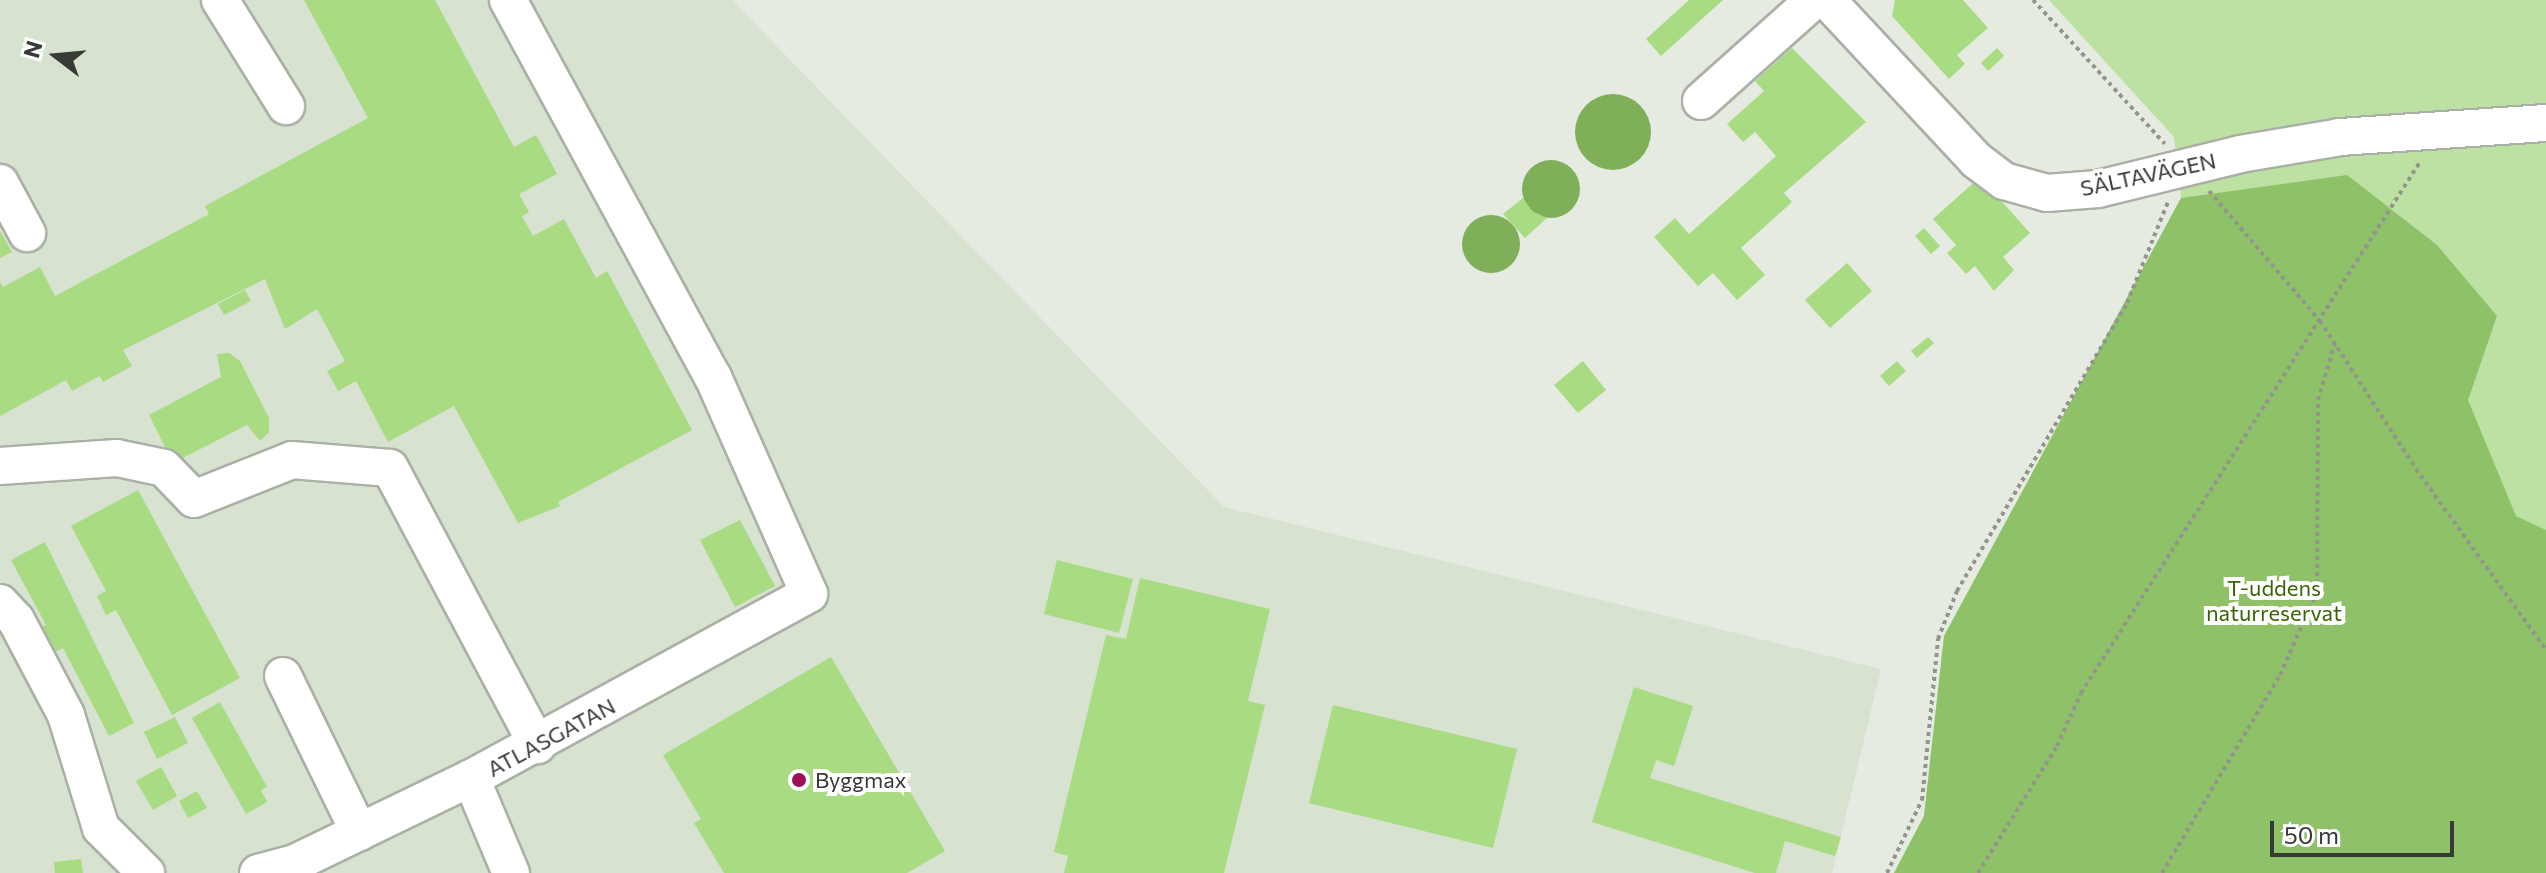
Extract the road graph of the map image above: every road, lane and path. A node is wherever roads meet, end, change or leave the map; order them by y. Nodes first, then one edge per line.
1 (220, 0) edge
2 (508, 0) edge
3 (1814, 0) edge
4 (1827, 0) edge
5 (2033, 0) edge
6 (1701, 101) dead end
7 (286, 106) dead end
8 (2546, 123) edge
9 (2440, 131) junction
10 (2183, 168) junction
11 (0, 183) edge
12 (27, 233) dead end
13 (2320, 321) junction
14 (2335, 343) junction
15 (0, 466) edge
16 (0, 603) edge
17 (2546, 650) edge
18 (283, 676) dead end
19 (537, 745) junction
20 (471, 778) junction
21 (359, 832) junction
22 (146, 873) edge
23 (258, 873) edge
24 (511, 873) edge
25 (1887, 873) edge
26 (1978, 873) edge
27 (2162, 873) edge

1 - 7 street
2 - 19 street, ATLASGATAN
3 - 6 street
4 - 10 street, SÄLTAVÄGEN
5 - 10 path
8 - 9 street, SÄLTAVÄGEN
9 - 10 street, SÄLTAVÄGEN
9 - 13 path
10 - 13 path
10 - 25 path
11 - 12 street
13 - 14 path
13 - 26 path
14 - 17 path
14 - 27 path
15 - 19 street
16 - 22 street
18 - 21 street
19 - 20 street, ATLASGATAN
20 - 21 street
20 - 24 street, ATLASGATAN
21 - 23 street

